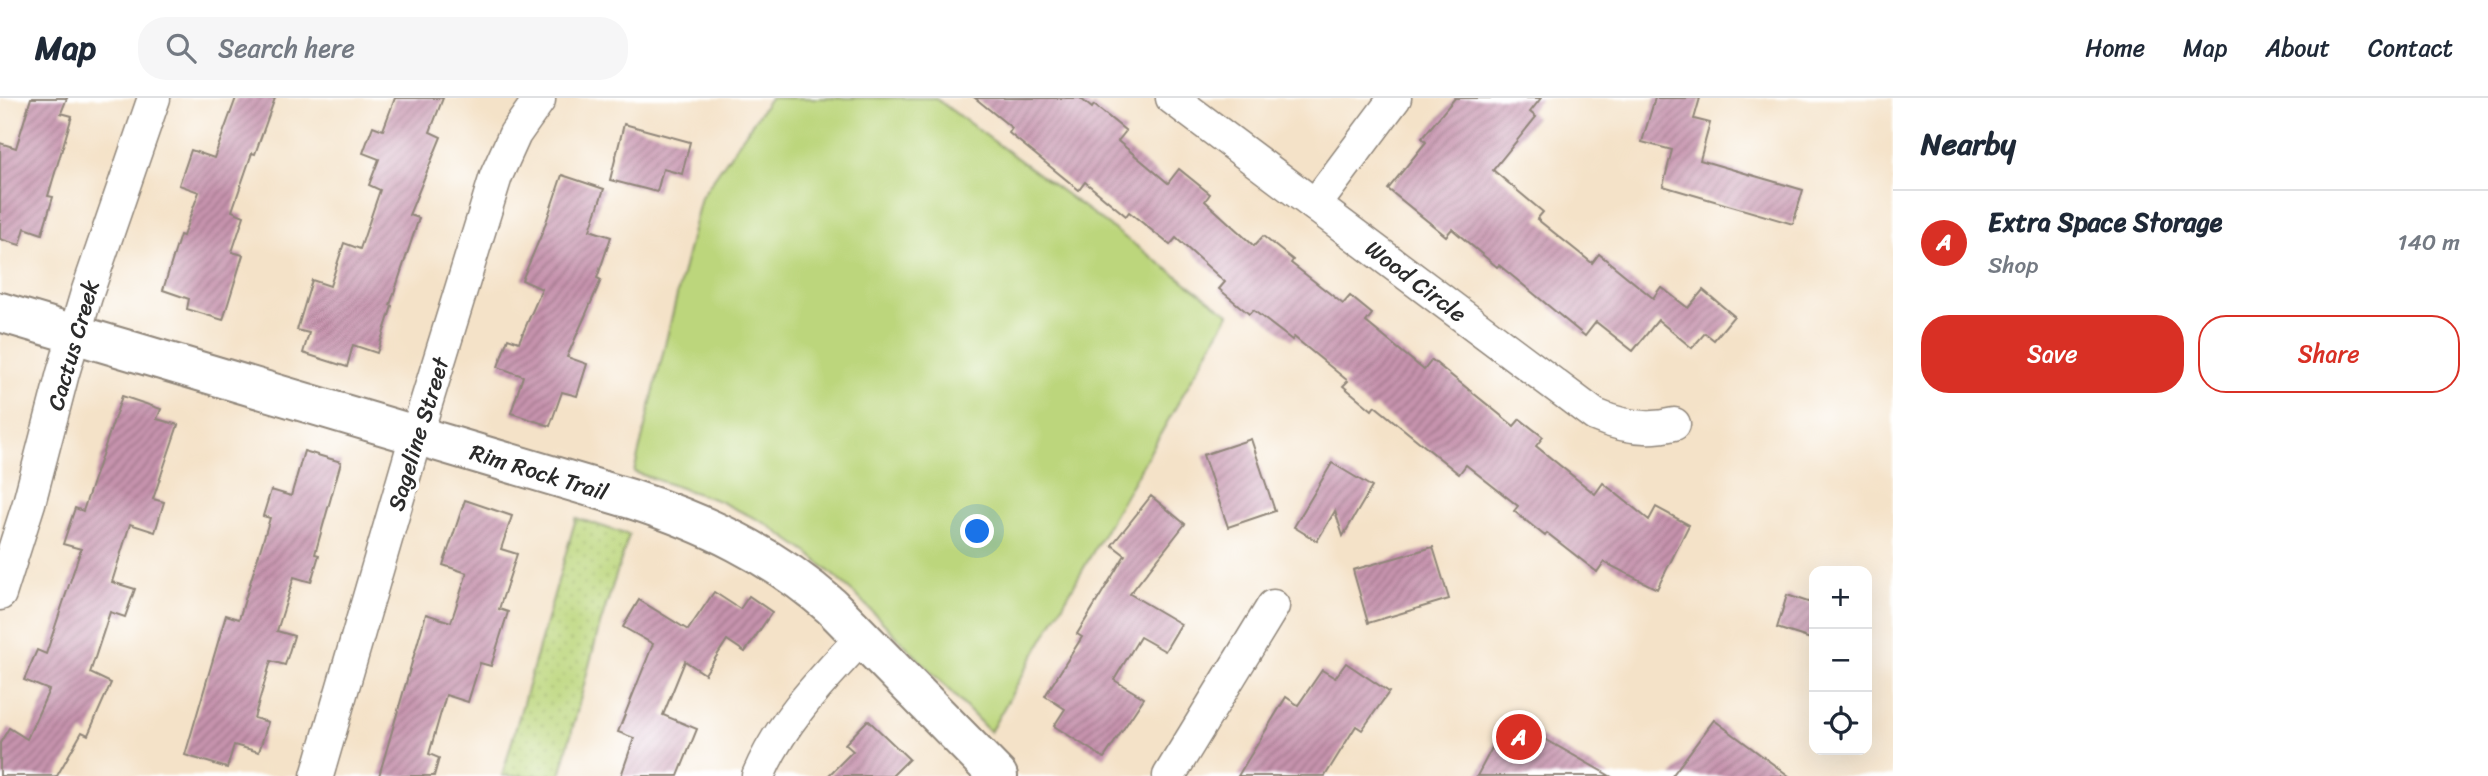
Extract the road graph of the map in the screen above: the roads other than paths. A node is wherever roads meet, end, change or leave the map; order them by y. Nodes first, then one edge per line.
1 (154, 98) edge
2 (1172, 98) edge
3 (1395, 98) edge
4 (538, 100) dead end
5 (1315, 205) junction
6 (0, 312) edge
7 (75, 334) junction
8 (1674, 424) dead end
9 (416, 436) junction
10 (0, 594) edge
11 (1273, 606) dead end
12 (863, 636) junction
13 (317, 776) edge
14 (758, 776) edge
15 (998, 776) edge
16 (1169, 776) edge

1 - 7 street, Cactus Creek
2 - 5 street, Wood Circle
3 - 5 street
4 - 9 street, Sageline Street
5 - 8 street, Wood Circle
6 - 7 street, Rim Rock Trail
7 - 9 street, Rim Rock Trail
7 - 10 street, Cactus Creek
9 - 12 street, Rim Rock Trail
9 - 13 street, Sageline Street
11 - 16 street
12 - 14 street
12 - 15 street, Rim Rock Trail

